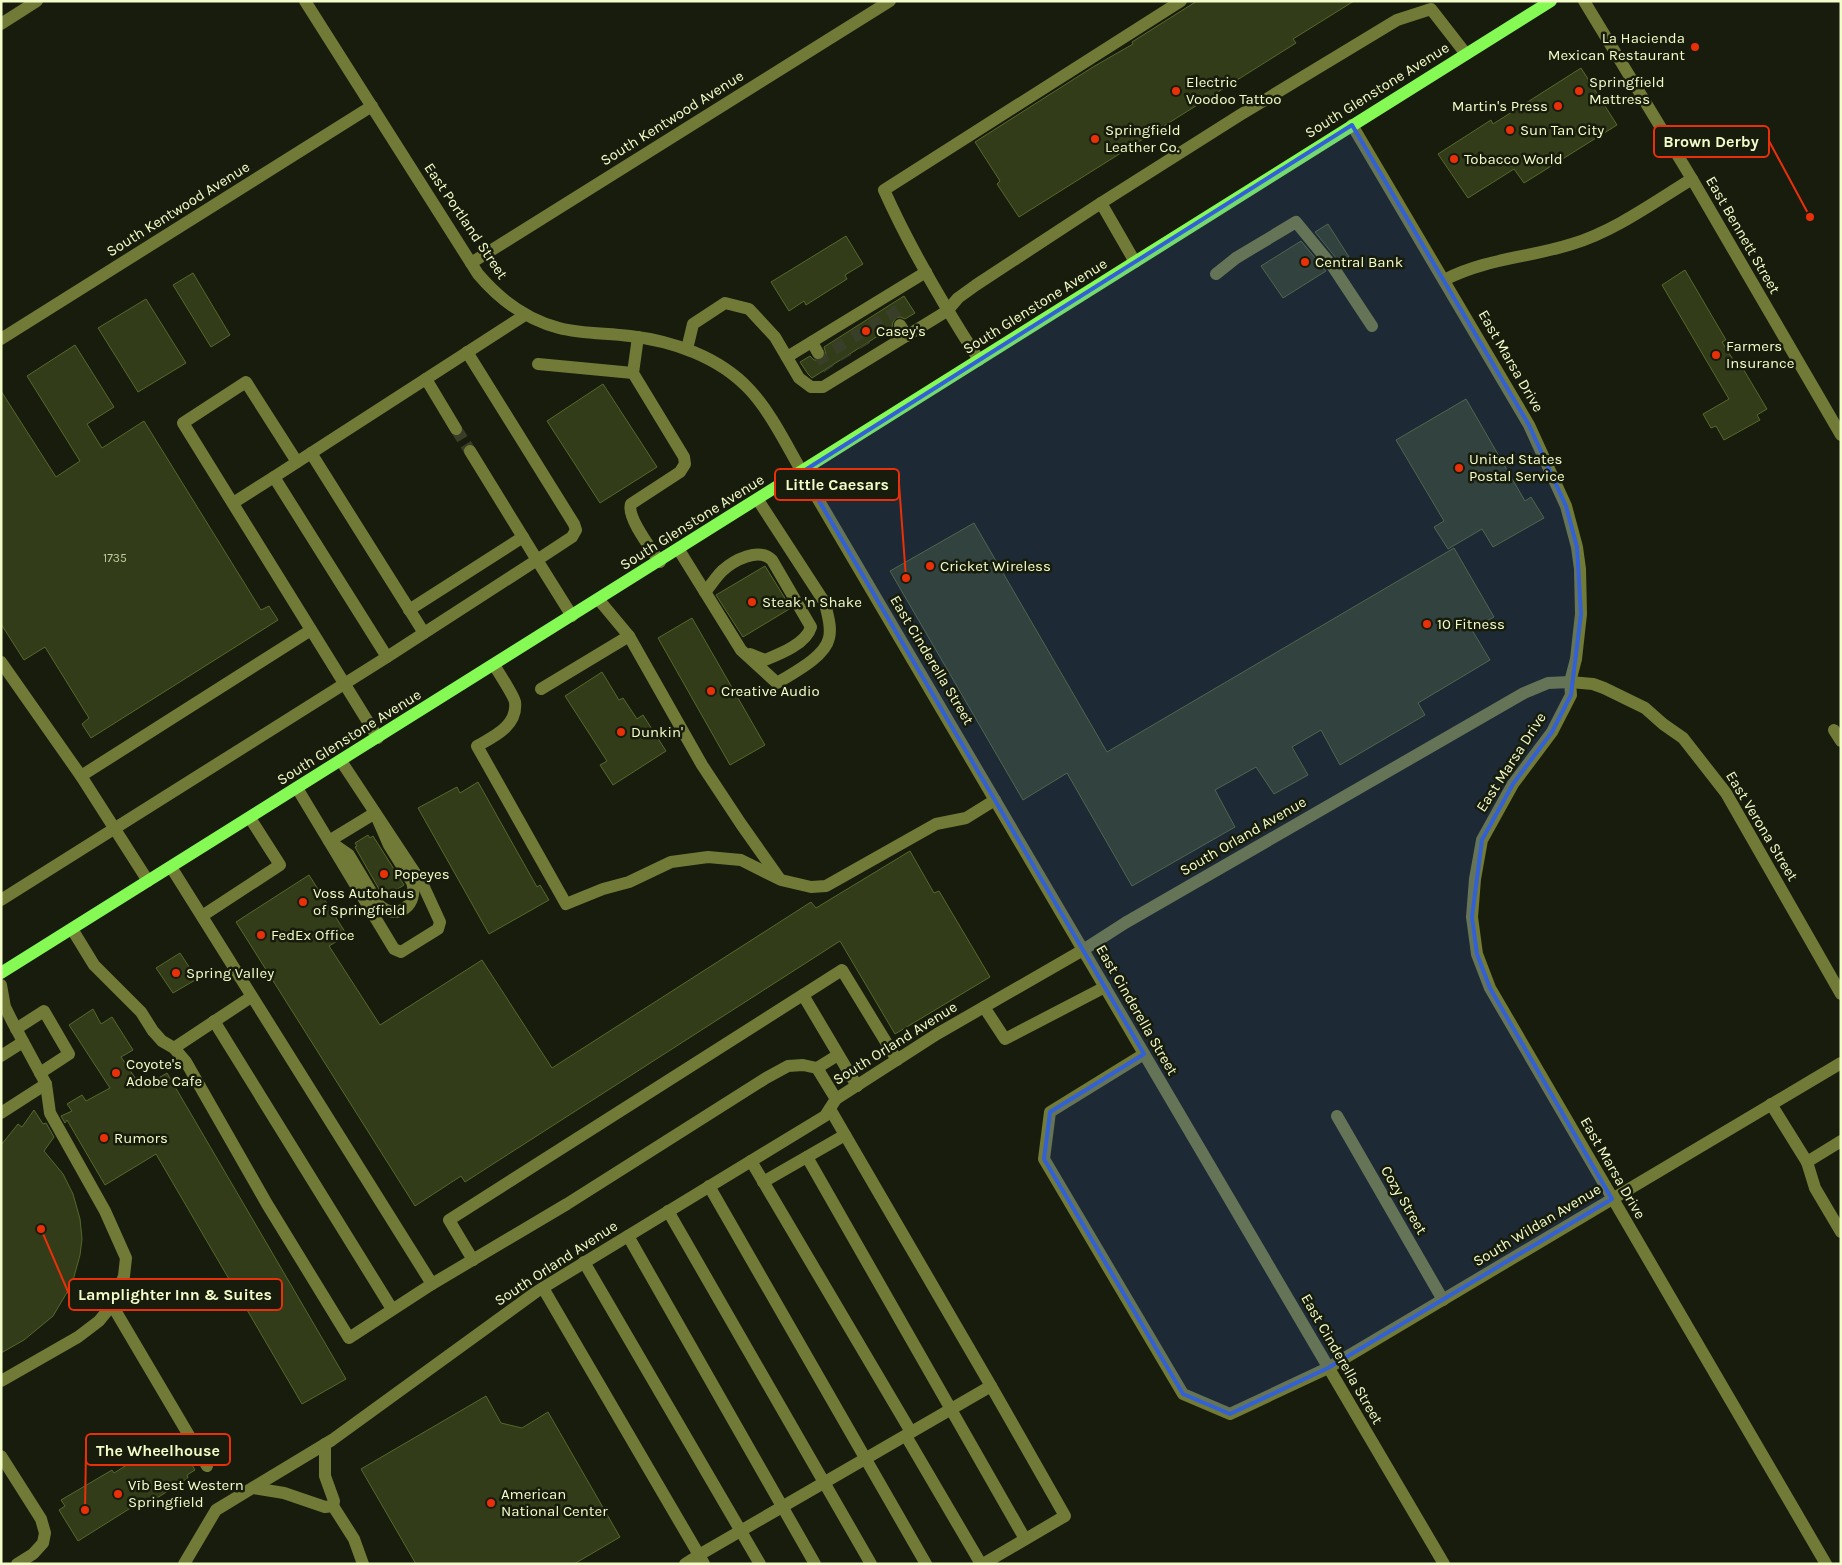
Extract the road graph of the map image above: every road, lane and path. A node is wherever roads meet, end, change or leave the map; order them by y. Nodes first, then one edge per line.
1 (37, 1) edge
2 (305, 1) edge
3 (890, 1) edge
4 (1182, 1) edge
5 (1551, 1) edge
6 (1584, 1) edge
7 (1431, 5) edge
8 (1, 24) edge
9 (1466, 54) junction
10 (372, 106) junction
11 (1352, 125) junction
12 (1692, 179) junction
13 (1101, 203) junction
14 (1135, 262) junction
15 (471, 263) junction
16 (926, 272) junction
17 (1216, 274) dead end
18 (1444, 280) junction
19 (947, 311) junction
20 (525, 315) junction
21 (1372, 326) dead end
22 (883, 335) tunnel mouth
23 (638, 337) junction
24 (1, 339) edge
25 (890, 346) junction
26 (687, 349) junction
27 (467, 352) junction
28 (786, 357) junction
29 (979, 360) junction
30 (538, 364) dead end
31 (633, 373) junction
32 (426, 379) junction
33 (456, 429) tunnel mouth
34 (1841, 435) edge
35 (470, 451) tunnel mouth
36 (311, 453) junction
37 (297, 462) junction
38 (802, 472) junction
39 (274, 477) junction
40 (758, 500) junction
41 (233, 503) junction
42 (523, 537) junction
43 (679, 550) junction
44 (767, 556) junction
45 (796, 557) junction
46 (537, 560) junction
47 (660, 562) junction
48 (705, 592) junction
49 (599, 600) junction
50 (409, 610) junction
51 (572, 616) junction
52 (311, 630) junction
53 (424, 633) junction
54 (629, 636) junction
55 (741, 650) junction
56 (387, 657) junction
57 (1, 662) edge
58 (494, 665) junction
59 (1570, 682) junction
60 (345, 684) junction
61 (541, 689) dead end
62 (1834, 730) dead end
63 (378, 738) junction
64 (1841, 741) edge
65 (341, 761) junction
66 (81, 776) junction
67 (297, 788) junction
68 (995, 800) junction
69 (376, 813) junction
70 (250, 818) junction
71 (116, 829) junction
72 (329, 841) junction
73 (171, 867) junction
74 (781, 880) junction
75 (148, 881) junction
76 (1, 900) edge
77 (202, 916) junction
78 (72, 929) junction
79 (1084, 950) junction
80 (1, 973) edge
81 (1, 985) edge
82 (1105, 988) junction
83 (1841, 994) edge
84 (802, 995) junction
85 (252, 997) junction
86 (984, 1007) junction
87 (214, 1021) junction
88 (16, 1029) junction
89 (23, 1042) junction
90 (174, 1048) junction
91 (1144, 1054) junction
92 (838, 1055) junction
93 (1, 1056) edge
94 (897, 1060) junction
95 (1841, 1063) edge
96 (817, 1068) junction
97 (43, 1079) junction
98 (857, 1086) junction
99 (833, 1104) junction
100 (1771, 1104) junction
101 (1, 1113) edge
102 (1337, 1116) dead end
103 (845, 1134) junction
104 (1841, 1141) edge
105 (807, 1157) junction
106 (751, 1161) junction
107 (1807, 1162) junction
108 (763, 1182) junction
109 (710, 1186) junction
110 (1612, 1199) junction
111 (668, 1211) junction
112 (1841, 1232) edge
113 (628, 1236) junction
114 (473, 1260) junction
115 (584, 1262) junction
116 (432, 1284) junction
117 (543, 1288) junction
118 (1443, 1300) junction
119 (112, 1305) junction
120 (392, 1309) junction
121 (1328, 1368) junction
122 (1, 1380) edge
123 (991, 1386) junction
124 (951, 1409) junction
125 (909, 1434) junction
126 (325, 1444) junction
127 (1, 1456) edge
128 (866, 1459) junction
129 (207, 1466) dead end
130 (824, 1483) junction
131 (253, 1488) junction
132 (333, 1506) junction
133 (783, 1507) junction
134 (741, 1531) junction
135 (1025, 1540) junction
136 (702, 1559) edge
137 (17, 1564) edge
138 (184, 1564) edge
139 (362, 1564) edge
140 (685, 1564) edge
141 (760, 1564) edge
142 (815, 1564) edge
143 (871, 1564) edge
144 (926, 1564) edge
145 (982, 1564) edge
146 (1444, 1564) edge
147 (1826, 1564) edge

1 - 8 street
2 - 10 street, East Portland Street
3 - 15 street, South Kentwood Avenue
4 - 16 street
5 - 9 main road, South Glenstone Avenue
6 - 12 street, East Bennett Street
7 - 9 street
7 - 13 street
9 - 11 main road, South Glenstone Avenue
10 - 15 street, East Portland Street
10 - 24 street, South Kentwood Avenue
11 - 14 main road, South Glenstone Avenue
11 - 18 street, East Marsa Drive
12 - 18 street
12 - 34 street, East Bennett Street
13 - 14 street
13 - 19 street
14 - 29 main road, South Glenstone Avenue
15 - 20 street, East Portland Street
16 - 19 street
16 - 28 street
17 - 21 street
18 - 59 street, East Marsa Drive
19 - 25 street
19 - 29 street
20 - 23 street, East Portland Street
20 - 27 street
22 - 25 street
23 - 26 street, East Portland Street
23 - 31 street
25 - 28 street
26 - 28 street
26 - 38 street, East Portland Street
27 - 32 street
27 - 46 street
29 - 38 main road, South Glenstone Avenue
30 - 31 street
31 - 47 street
32 - 33 street
32 - 36 street
35 - 42 street
36 - 37 street
36 - 50 street
37 - 39 street
37 - 41 street
38 - 40 main road, South Glenstone Avenue
38 - 68 street, East Cinderella Street
39 - 41 street
39 - 56 street
40 - 43 main road, South Glenstone Avenue
40 - 45 street
41 - 52 street
42 - 46 street
42 - 50 street
43 - 47 main road, South Glenstone Avenue
43 - 48 street
44 - 45 street
44 - 48 street
44 - 55 street
45 - 55 street
46 - 51 street
46 - 53 street
47 - 49 main road, South Glenstone Avenue
48 - 55 street
49 - 51 main road, South Glenstone Avenue
49 - 54 street
50 - 53 street
51 - 58 main road, South Glenstone Avenue
52 - 60 street
52 - 66 street
53 - 56 street
54 - 61 street
54 - 74 street
56 - 60 street
57 - 66 street
58 - 63 main road, South Glenstone Avenue
58 - 74 street
59 - 79 street, South Orland Avenue
59 - 83 street, East Verona Street
59 - 110 street, East Marsa Drive
60 - 63 street
60 - 71 street
62 - 64 street
63 - 65 main road, South Glenstone Avenue
65 - 67 main road, South Glenstone Avenue
65 - 69 street
66 - 71 street
67 - 70 main road, South Glenstone Avenue
67 - 72 street
68 - 74 street
68 - 79 street, East Cinderella Street
69 - 72 street
69 - 72 street
69 - 72 street
70 - 73 main road, South Glenstone Avenue
70 - 77 street
71 - 75 street
71 - 76 street
73 - 75 main road, South Glenstone Avenue
73 - 77 street
75 - 78 main road, South Glenstone Avenue
77 - 85 street
78 - 80 main road, South Glenstone Avenue
78 - 90 street
79 - 82 street, East Cinderella Street
79 - 86 street, South Orland Avenue
81 - 88 street
82 - 86 street
82 - 91 street, East Cinderella Street
84 - 92 street
84 - 94 street
84 - 114 street
85 - 87 street
85 - 116 street
86 - 94 street, South Orland Avenue
87 - 90 street
87 - 120 street
88 - 89 street
88 - 97 street
89 - 93 street
89 - 97 street
90 - 120 street
91 - 121 street, East Cinderella Street
91 - 121 street, South Wildan Avenue
92 - 96 street
92 - 98 street
94 - 98 street, South Orland Avenue
95 - 100 street, South Wildan Avenue
96 - 99 street
96 - 114 street
97 - 101 street
97 - 119 street
98 - 99 street, South Orland Avenue
99 - 103 street
99 - 106 street, South Orland Avenue
100 - 107 street
100 - 110 street, South Wildan Avenue
102 - 118 street, Cozy Street
103 - 105 street
103 - 123 street
104 - 107 street
105 - 108 street
105 - 124 street
106 - 108 street
106 - 109 street, South Orland Avenue
107 - 112 street
108 - 125 street
109 - 111 street, South Orland Avenue
109 - 128 street
110 - 118 street, South Wildan Avenue
110 - 147 street, East Marsa Drive
111 - 113 street, South Orland Avenue
111 - 130 street
113 - 115 street, South Orland Avenue
113 - 133 street
114 - 116 street
115 - 117 street, South Orland Avenue
115 - 134 street
116 - 120 street
117 - 126 street, South Orland Avenue
117 - 136 street
118 - 121 street, South Wildan Avenue
119 - 122 street
119 - 129 street
121 - 146 street, East Cinderella Street
123 - 124 street
123 - 135 street
124 - 125 street
124 - 135 street
125 - 128 street
125 - 145 street
126 - 131 street, South Orland Avenue
126 - 132 street
127 - 137 street
128 - 130 street
128 - 144 street
130 - 133 street
130 - 143 street
131 - 132 street
131 - 138 street, South Orland Avenue
132 - 139 street
133 - 134 street
133 - 142 street
134 - 136 street
134 - 141 street
135 - 145 street
136 - 140 street

